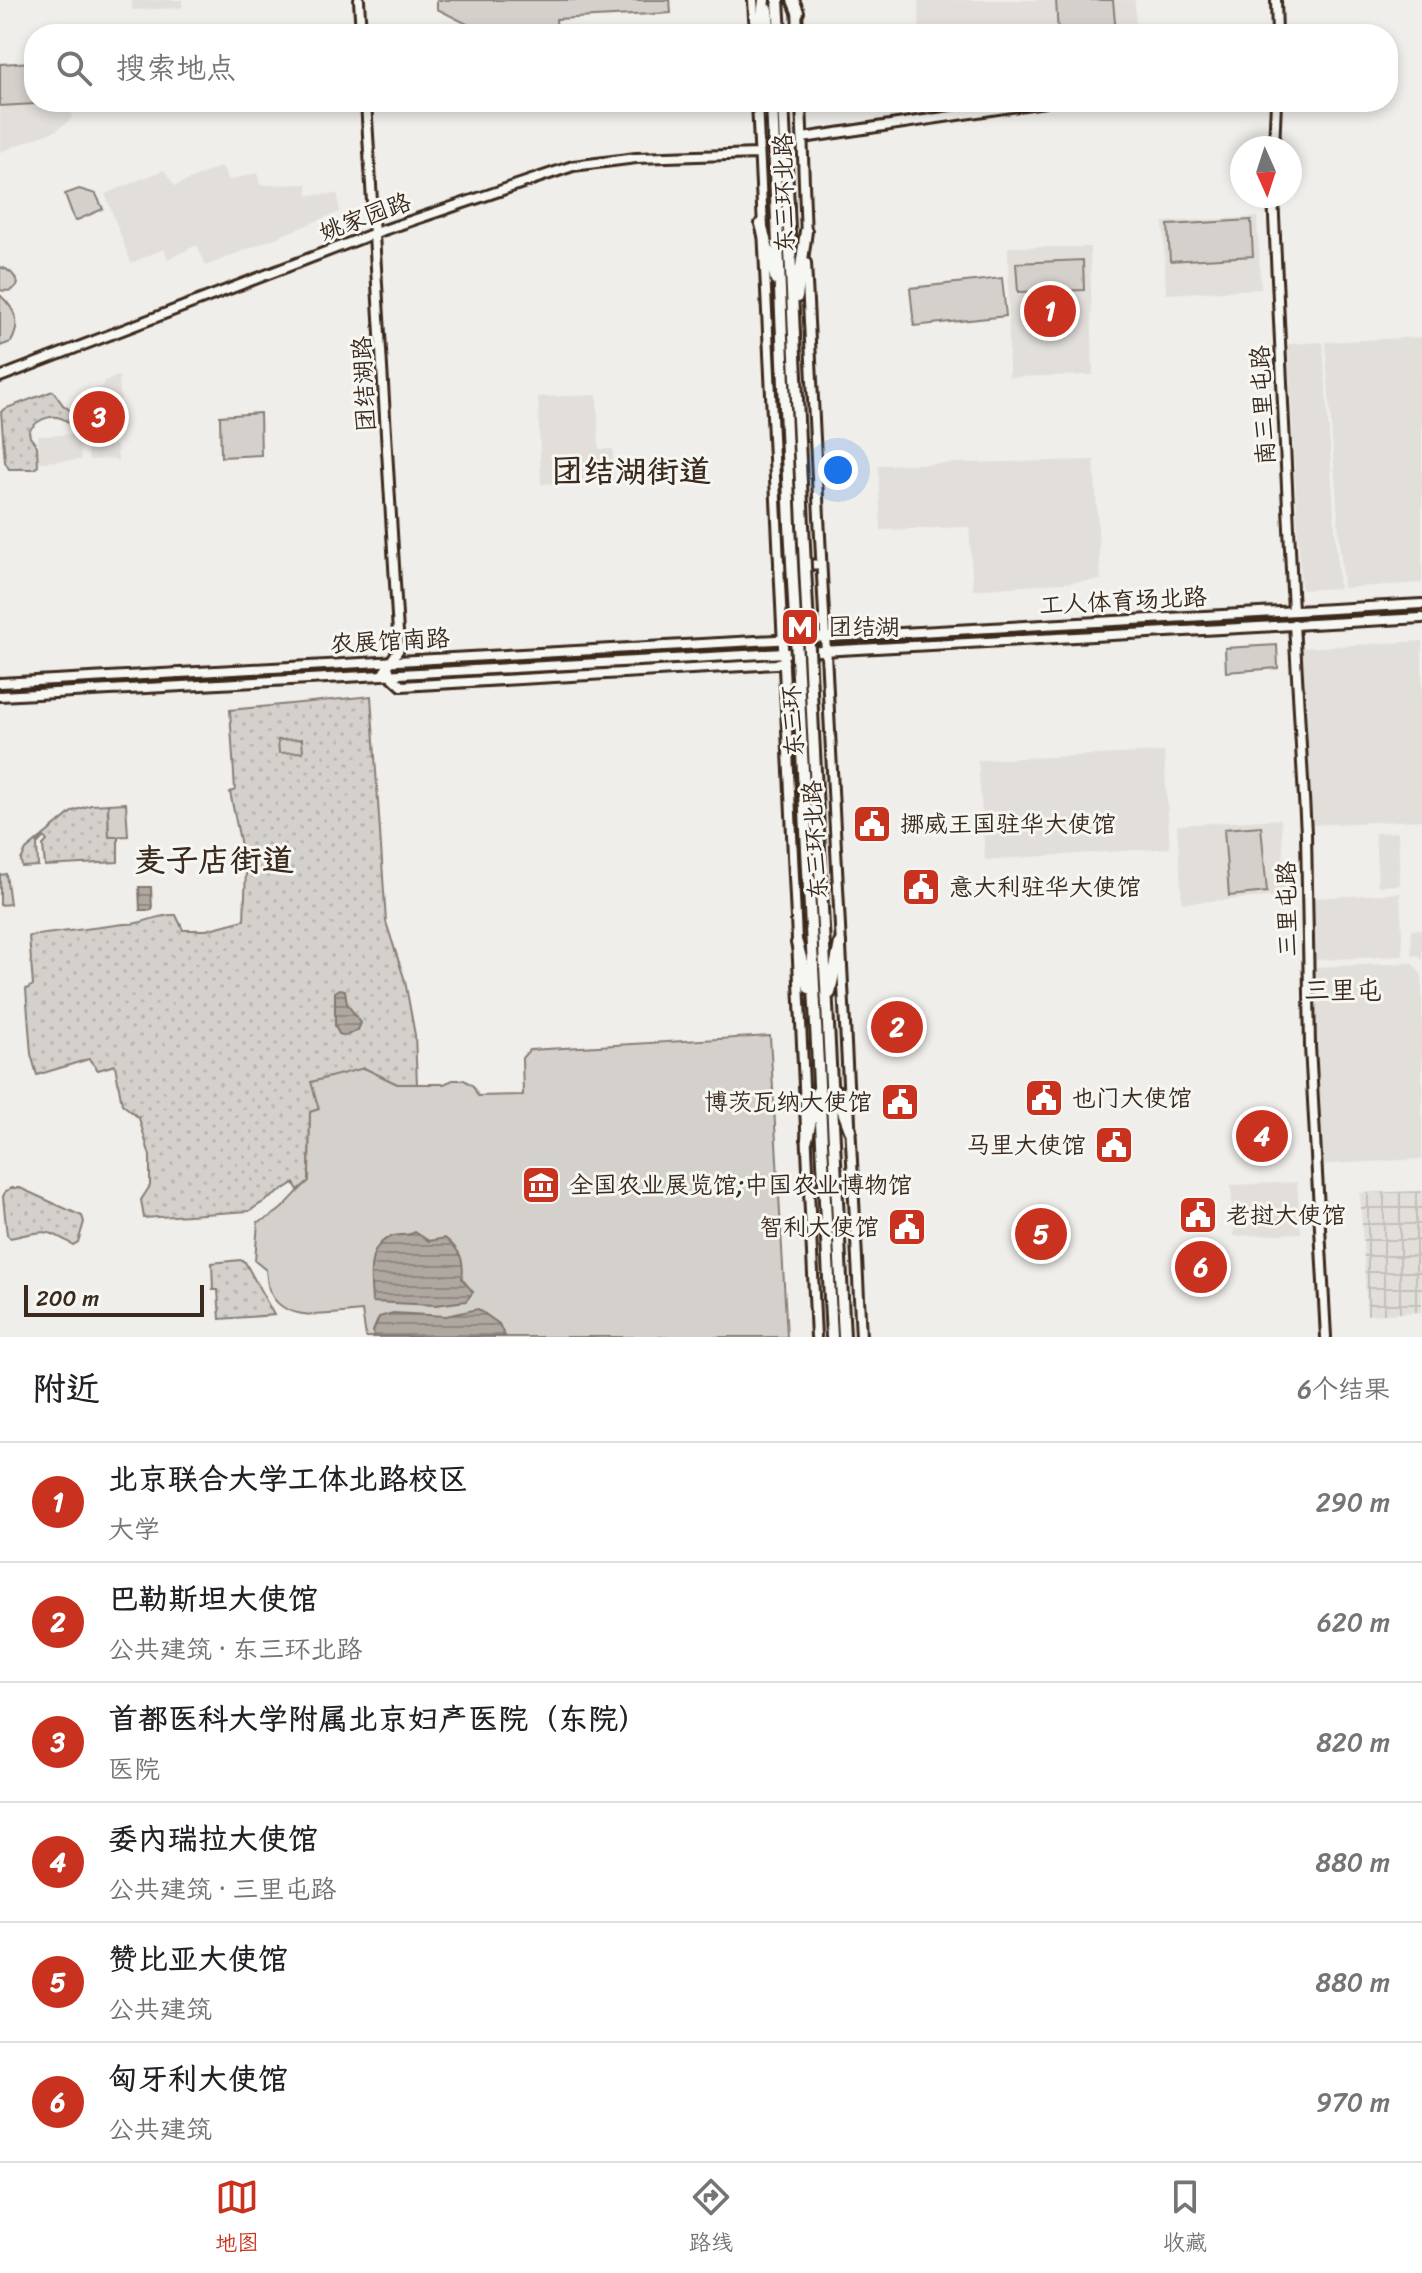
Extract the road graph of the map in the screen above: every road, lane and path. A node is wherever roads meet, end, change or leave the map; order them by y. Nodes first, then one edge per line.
1 (359, 0) edge
2 (753, 0) edge
3 (766, 0) edge
4 (778, 0) edge
5 (795, 0) edge
6 (1276, 0) edge
7 (798, 12) joint
8 (360, 24) edge
9 (756, 24) edge
10 (760, 24) edge
11 (768, 24) edge
12 (779, 24) edge
13 (798, 24) edge
14 (1277, 24) edge
15 (367, 112) edge
16 (757, 112) edge
17 (772, 112) edge
18 (783, 112) edge
19 (802, 112) edge
20 (978, 112) edge
21 (1276, 112) edge
22 (1275, 136) edge
23 (803, 138) junction
24 (758, 154) junction
25 (1274, 208) edge
26 (761, 224) junction
27 (806, 231) junction
28 (375, 233) junction
29 (781, 300) junction
30 (794, 323) junction
31 (0, 377) edge
32 (821, 564) junction
33 (779, 567) junction
34 (1422, 604) edge
35 (1293, 611) junction
36 (1422, 618) edge
37 (1294, 624) junction
38 (826, 637) junction
39 (783, 639) junction
40 (826, 651) junction
41 (784, 657) junction
42 (389, 661) junction
43 (385, 674) junction
44 (0, 683) edge
45 (0, 696) edge
46 (829, 712) junction
47 (787, 715) junction
48 (797, 943) junction
49 (840, 943) junction
50 (827, 1006) junction
51 (814, 1007) junction
52 (825, 1078) junction
53 (850, 1130) junction
54 (807, 1139) junction
55 (816, 1337) edge
56 (832, 1337) edge
57 (844, 1337) edge
58 (861, 1337) edge
59 (1326, 1337) edge

1 - 8 street
2 - 9 street
3 - 10 highway
3 - 11 highway
4 - 12 highway
5 - 7 highway
6 - 14 street
7 - 13 street
15 - 28 street, 团结湖路
16 - 24 street, 东三环北路
17 - 29 highway, 东三环
18 - 30 highway, 东三环
19 - 23 street, 东三环北路
20 - 23 street
21 - 22 street
23 - 27 street, 东三环北路
24 - 26 street, 东三环北路
24 - 28 street, 姚家园路
25 - 35 street, 南三里屯路
26 - 29 highway
26 - 33 street, 东三环北路
27 - 30 highway
27 - 32 street, 东三环北路
28 - 31 street, 姚家园路
28 - 42 street, 团结湖路
29 - 51 highway, 东三环, bridge
30 - 50 highway, 东三环, bridge
32 - 33 street
32 - 38 street, 东三环北路
33 - 39 street, 东三环北路
34 - 35 street, 工人体育场北路
35 - 38 street, 工人体育场北路
36 - 37 street, 工人体育场北路
37 - 40 street, 工人体育场北路
37 - 59 street, 三里屯路
38 - 39 street, 工人体育场北路
38 - 40 street, 东三环北路
39 - 41 street, 东三环北路
39 - 42 street, 农展馆南路
40 - 41 street, 工人体育场北路
40 - 46 street, 东三环北路
41 - 43 street, 农展馆南路
41 - 47 street, 东三环北路
42 - 43 street, 团结湖路
42 - 44 street, 农展馆南路
43 - 45 street, 农展馆南路
46 - 47 street
46 - 49 street, 东三环北路
47 - 48 street, 东三环北路
48 - 51 highway
48 - 54 street, 东三环北路
49 - 50 highway
49 - 53 street, 东三环北路
50 - 52 highway, 东三环
51 - 52 highway, 东三环
52 - 53 highway
52 - 54 highway
52 - 56 highway, 东三环
52 - 57 highway, 东三环
53 - 58 street, 东三环北路
54 - 55 street, 东三环北路

